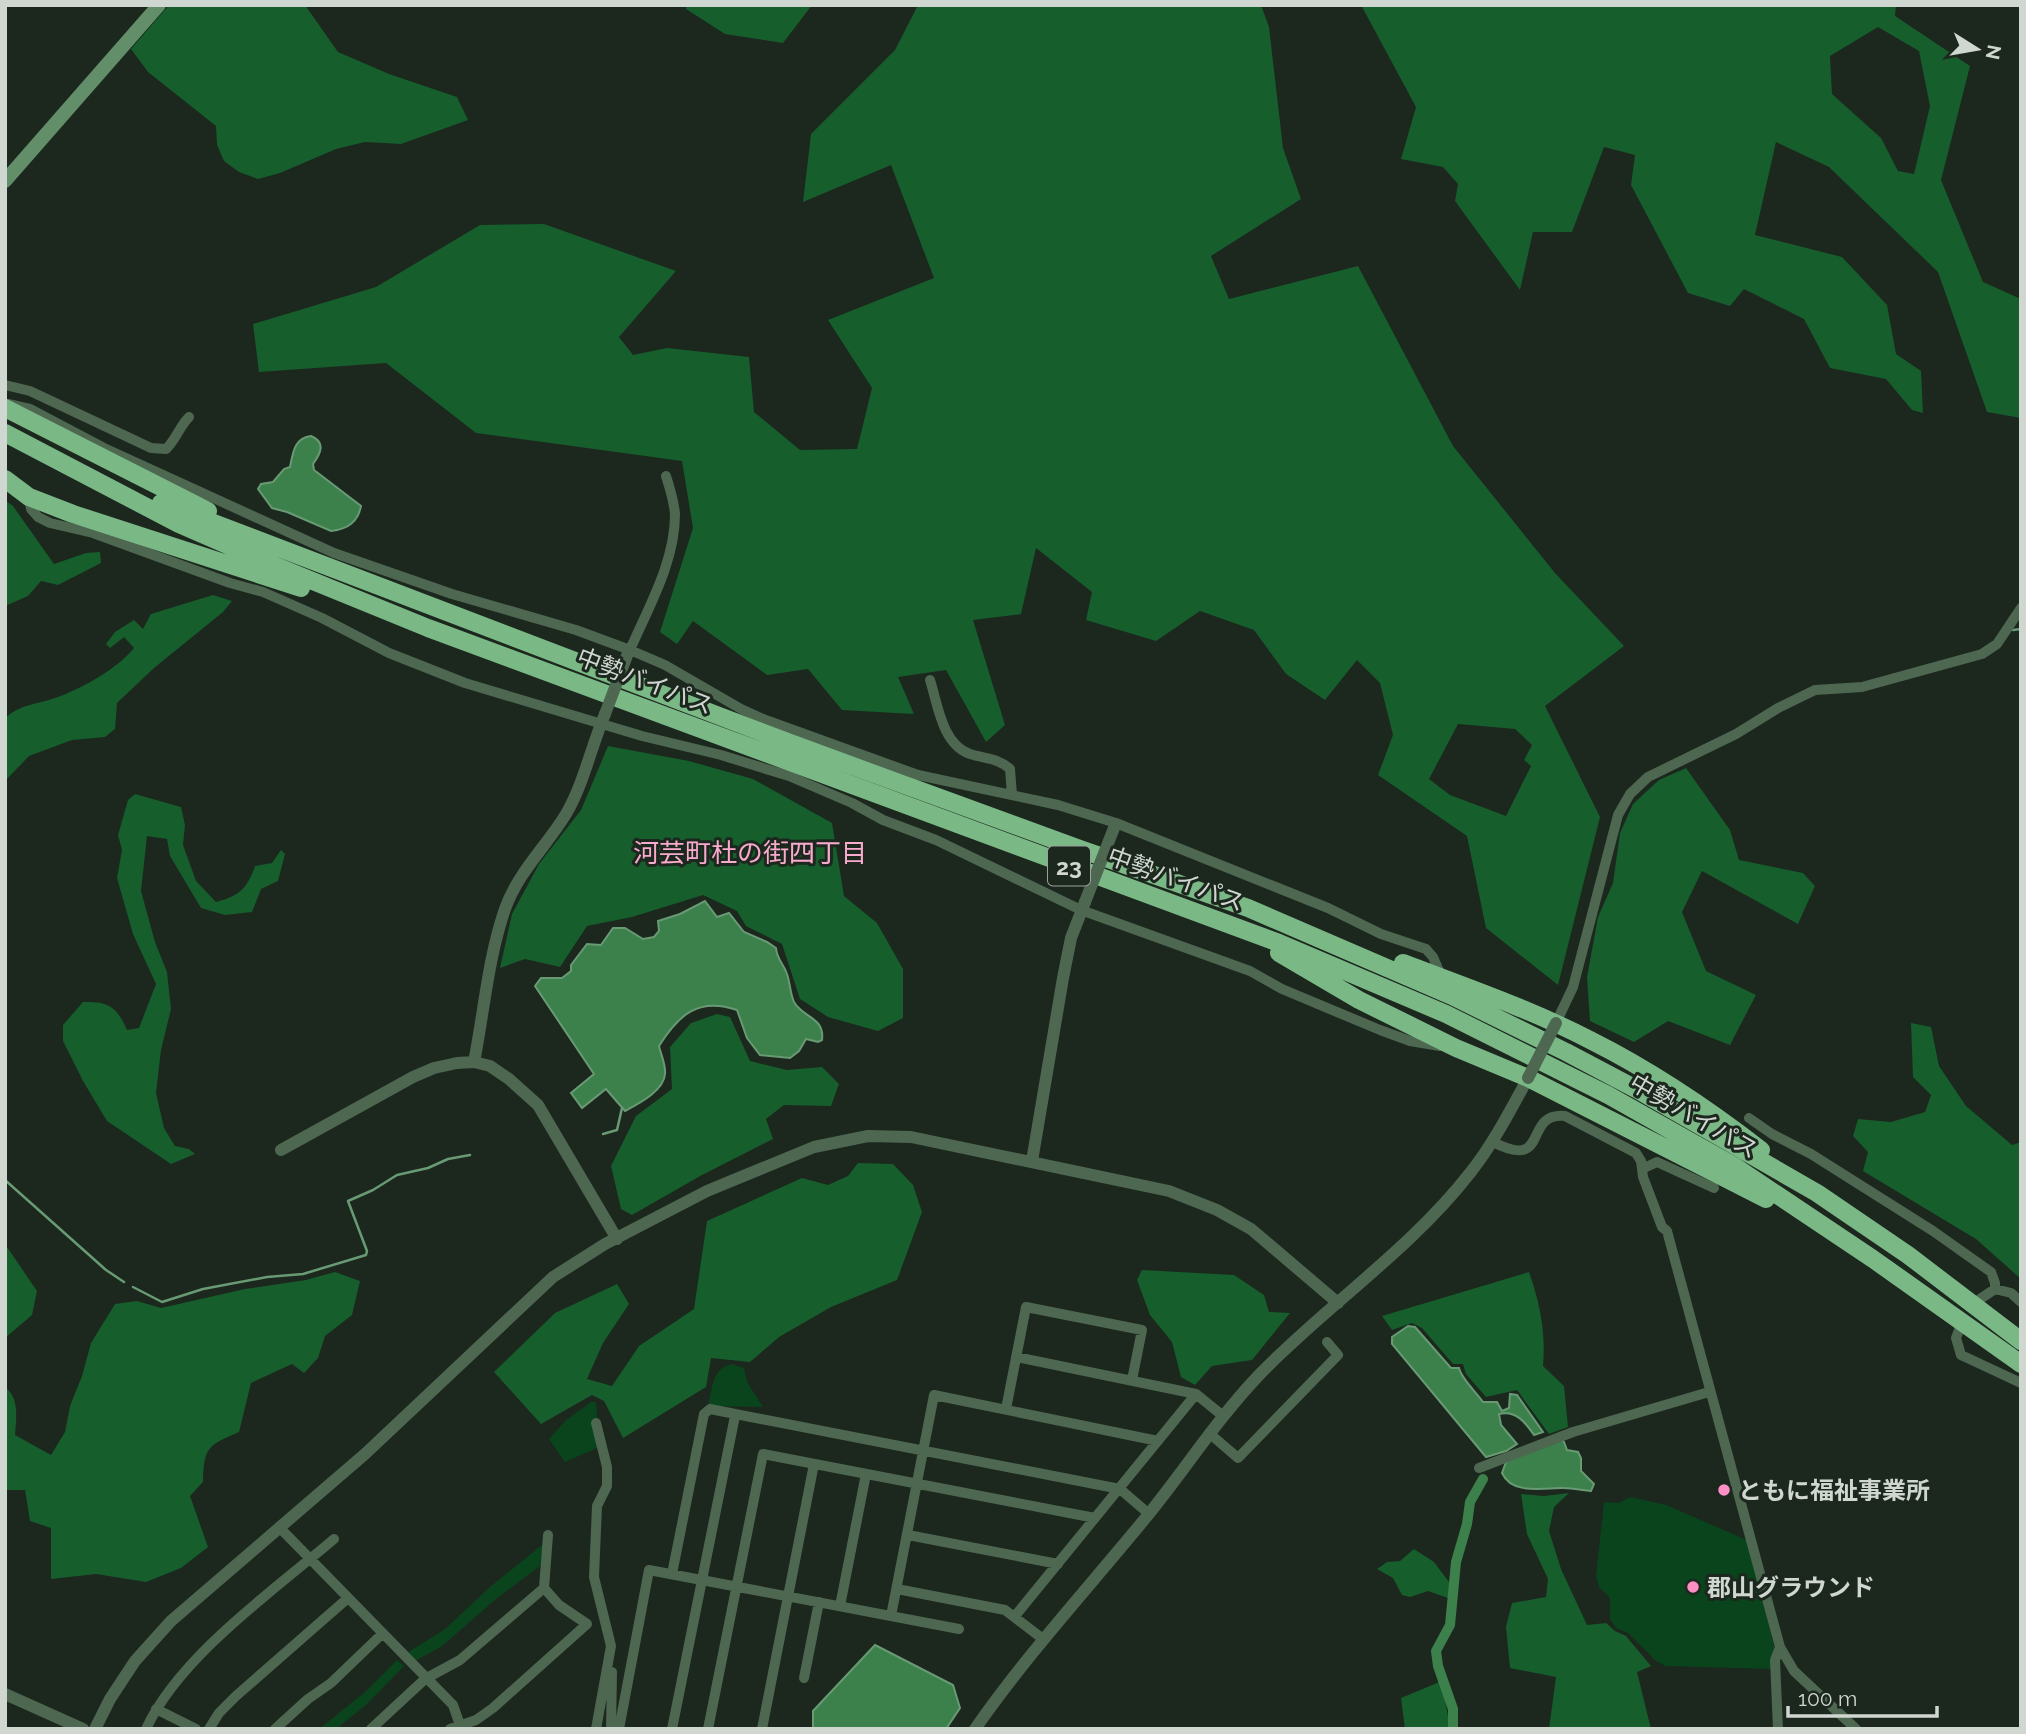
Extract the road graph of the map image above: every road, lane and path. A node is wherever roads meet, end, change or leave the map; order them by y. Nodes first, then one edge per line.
1 (159, 5) edge
2 (5, 181) edge
3 (5, 385) edge
4 (5, 406) edge
5 (190, 417) dead end
6 (5, 433) edge
7 (67, 465) junction
8 (666, 476) dead end
9 (5, 479) edge
10 (29, 496) junction
11 (332, 568) junction
12 (2021, 608) edge
13 (428, 628) junction
14 (629, 652) junction
15 (930, 680) dead end
16 (603, 718) junction
17 (1012, 794) junction
18 (1115, 825) junction
19 (1083, 906) junction
20 (1248, 908) junction
21 (1233, 926) junction
22 (1442, 978) junction
23 (1556, 1023) junction
24 (1456, 1048) junction
25 (474, 1062) junction
26 (1528, 1078) junction
27 (1749, 1118) dead end
28 (1493, 1142) junction
29 (281, 1150) dead end
30 (1032, 1161) junction
31 (1642, 1169) junction
32 (1714, 1188) dead end
33 (1817, 1193) junction
34 (617, 1238) junction
35 (1873, 1259) junction
36 (1995, 1289) junction
37 (1980, 1298) dead end
38 (2021, 1302) edge
39 (1338, 1303) junction
40 (1961, 1325) dead end
41 (2021, 1341) edge
42 (1327, 1342) dead end
43 (1016, 1357) junction
44 (2021, 1364) edge
45 (1132, 1380) junction
46 (2021, 1383) edge
47 (1709, 1392) junction
48 (1196, 1394) junction
49 (1006, 1409) junction
50 (735, 1416) junction
51 (1223, 1416) junction
52 (596, 1423) dead end
53 (1209, 1433) junction
54 (1158, 1441) junction
55 (924, 1449) junction
56 (814, 1464) junction
57 (1479, 1468) dead end
58 (866, 1474) junction
59 (917, 1484) junction
60 (1120, 1489) junction
61 (1149, 1514) junction
62 (1095, 1518) junction
63 (279, 1527) junction
64 (548, 1535) dead end
65 (908, 1535) junction
66 (334, 1539) dead end
67 (310, 1559) junction
68 (1058, 1564) junction
69 (673, 1574) junction
70 (703, 1580) junction
71 (737, 1586) junction
72 (544, 1588) junction
73 (897, 1589) junction
74 (788, 1596) junction
75 (348, 1598) junction
76 (820, 1602) junction
77 (841, 1606) junction
78 (891, 1616) junction
79 (1015, 1616) junction
80 (959, 1629) dead end
81 (382, 1634) junction
82 (1043, 1639) junction
83 (611, 1646) junction
84 (1780, 1647) junction
85 (804, 1678) dead end
86 (425, 1679) junction
87 (5, 1694) edge
88 (156, 1709) junction
89 (458, 1727) edge
90 (83, 1729) edge
91 (95, 1729) edge
92 (145, 1729) edge
93 (196, 1729) edge
94 (209, 1729) edge
95 (275, 1729) edge
96 (371, 1729) edge
97 (596, 1729) edge
98 (611, 1729) edge
99 (618, 1729) edge
100 (672, 1729) edge
101 (708, 1729) edge
102 (762, 1729) edge
103 (975, 1729) edge
104 (1778, 1729) edge
105 (1856, 1729) edge

1 - 2 main road
3 - 5 street
4 - 11 highway
4 - 14 street
6 - 7 highway, 中勢バイパス / 23
7 - 11 highway, 中勢バイパス / 23
7 - 13 highway, 中勢バイパス / 23
8 - 14 street
9 - 10 highway
10 - 13 highway
10 - 16 street
11 - 20 highway, 中勢バイパス / 23
12 - 23 street
13 - 21 highway, 中勢バイパス / 23
14 - 16 street, bridge
14 - 17 street
15 - 17 street
16 - 19 street
16 - 25 street
17 - 18 street
18 - 19 street, bridge
18 - 22 street
19 - 24 street
19 - 30 street
20 - 22 highway
20 - 33 highway, 中勢バイパス / 23
21 - 24 highway
21 - 35 highway, 中勢バイパス / 23
22 - 23 highway
23 - 26 street, bridge
23 - 33 highway
24 - 26 highway
25 - 29 street
25 - 34 street
26 - 28 street
26 - 35 highway
27 - 36 street
28 - 31 street
28 - 39 street
30 - 34 street
30 - 39 street
31 - 32 street
31 - 47 street
33 - 41 highway, 中勢バイパス / 23
34 - 63 street
35 - 44 highway, 中勢バイパス / 23
36 - 37 street
36 - 38 street
39 - 51 street
40 - 46 street
42 - 53 street
43 - 45 street
43 - 45 street
43 - 49 street
45 - 48 street
47 - 57 street
47 - 84 street
48 - 51 street
48 - 54 street
49 - 54 street
49 - 55 street
50 - 55 street
50 - 69 street
50 - 70 street
51 - 53 street
52 - 83 street
53 - 61 street
54 - 60 street
55 - 59 street
55 - 60 street
56 - 58 street
56 - 71 street
56 - 74 street
58 - 59 street
58 - 77 street
59 - 62 street
59 - 65 street
60 - 61 street
60 - 62 street
61 - 82 street
62 - 68 street
63 - 67 street
63 - 91 street
64 - 72 street
65 - 68 street
65 - 73 street
66 - 67 street
67 - 75 street
67 - 88 street
68 - 79 street
69 - 70 street
69 - 99 street
70 - 71 street
70 - 100 street
71 - 74 street
71 - 101 street
72 - 86 street
72 - 89 street
73 - 78 street
73 - 79 street
74 - 76 street
74 - 102 street
75 - 81 street
75 - 94 street
76 - 77 street
76 - 85 street
77 - 78 street
78 - 80 street
79 - 82 street
81 - 86 street
81 - 95 street
82 - 103 street
83 - 97 street
83 - 98 street
84 - 104 street
84 - 105 street
86 - 89 street
86 - 96 street
87 - 90 street
88 - 92 street
88 - 93 street

